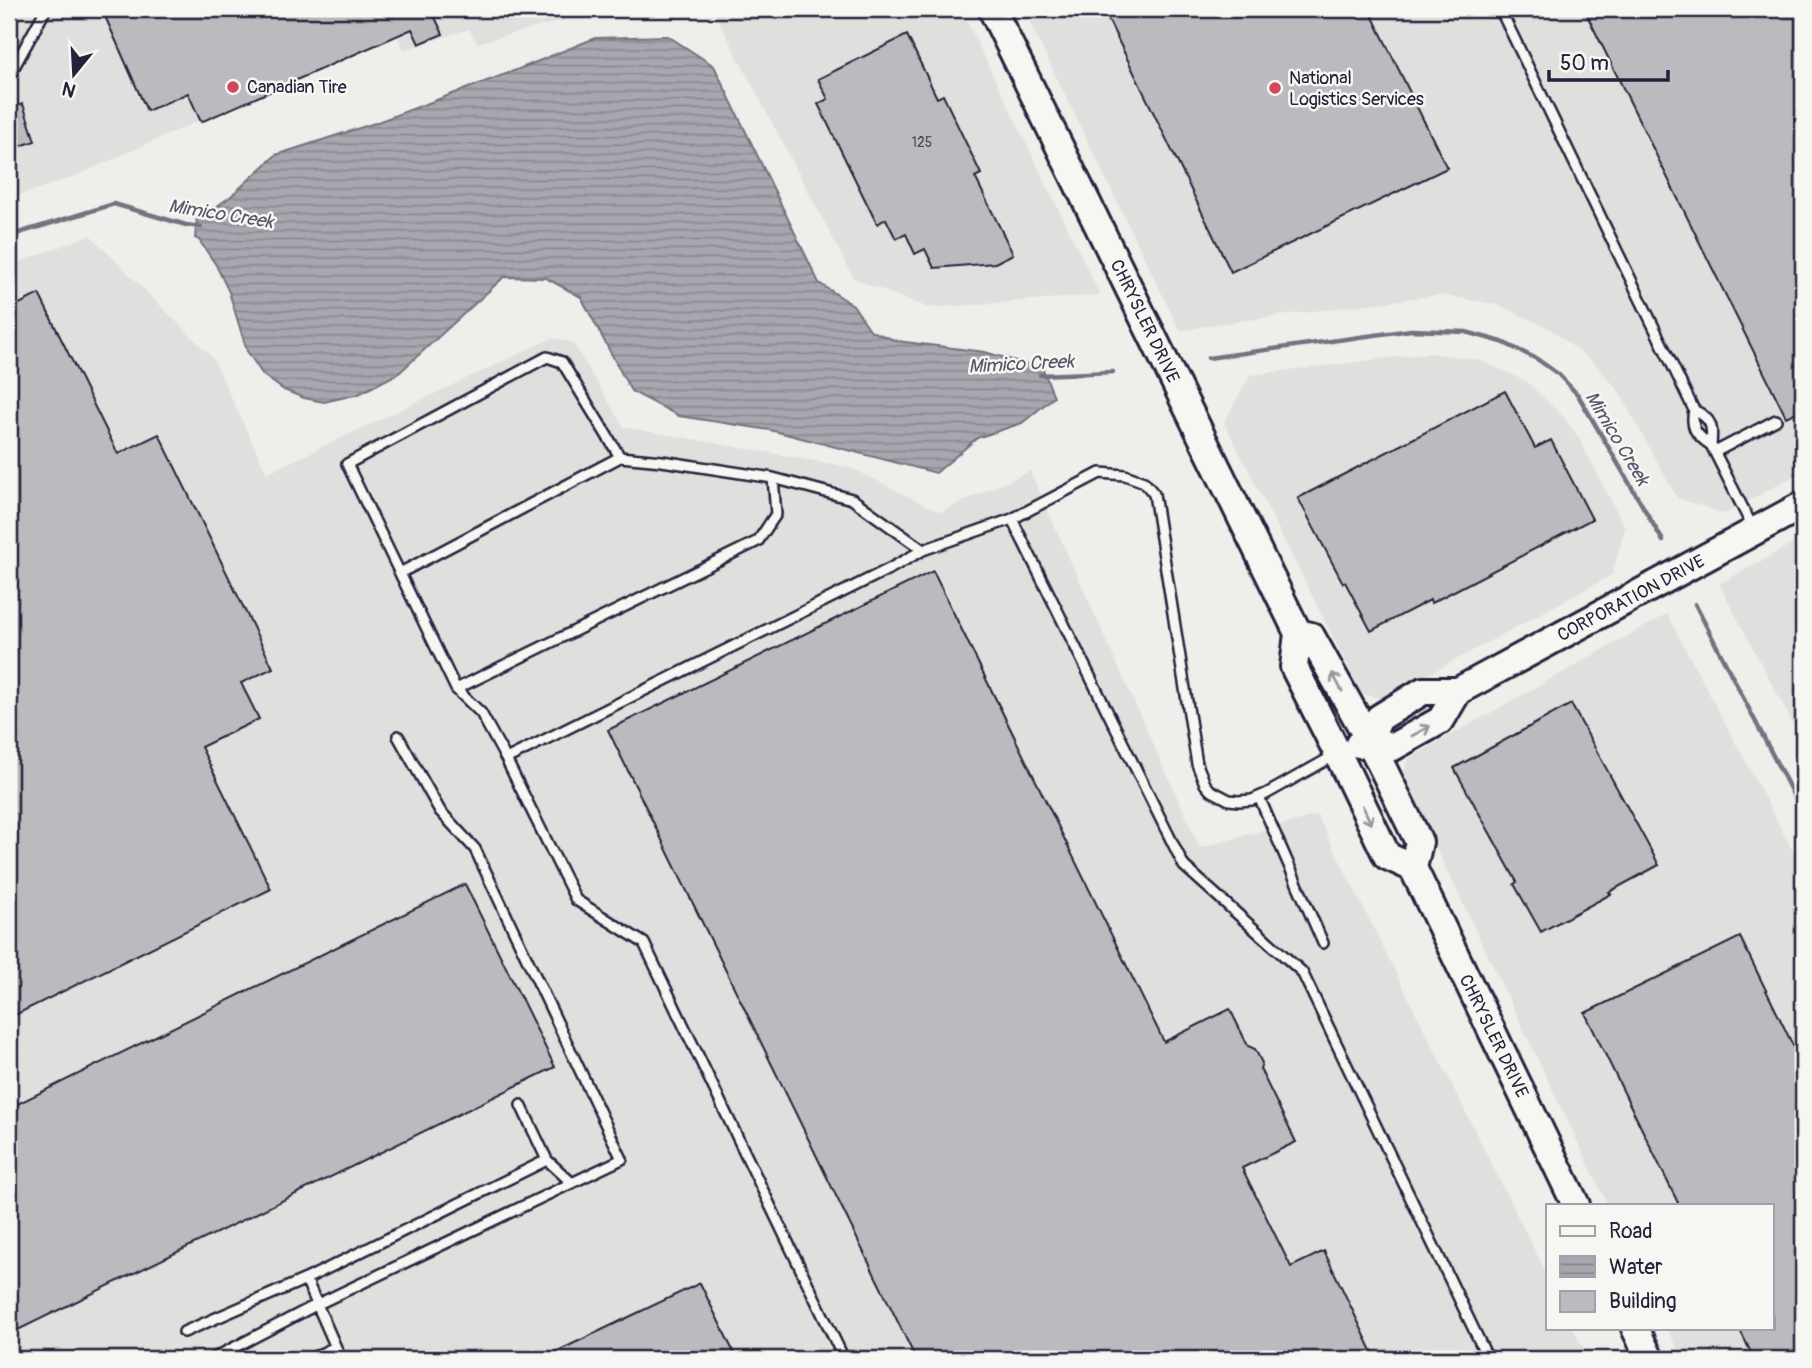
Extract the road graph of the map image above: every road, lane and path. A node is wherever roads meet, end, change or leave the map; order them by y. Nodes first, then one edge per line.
1 (46, 9) edge
2 (992, 9) edge
3 (1500, 9) edge
4 (9, 55) edge
5 (12, 68) edge
6 (1694, 410) junction
7 (1776, 420) dead end
8 (1713, 449) junction
9 (620, 457) junction
10 (773, 478) junction
11 (1803, 505) edge
12 (1012, 519) junction
13 (1754, 531) junction
14 (923, 550) junction
15 (400, 573) junction
16 (1298, 633) junction
17 (456, 689) junction
18 (398, 736) dead end
19 (1369, 740) junction
20 (1338, 754) junction
21 (506, 759) junction
22 (1259, 797) junction
23 (1413, 868) junction
24 (1323, 943) dead end
25 (521, 1105) dead end
26 (547, 1160) junction
27 (572, 1183) junction
28 (1576, 1204) edge
29 (306, 1279) junction
30 (316, 1306) junction
31 (1636, 1330) edge
32 (184, 1332) dead end
33 (335, 1347) junction
34 (212, 1359) edge
35 (310, 1359) edge
36 (341, 1359) edge
37 (844, 1359) edge
38 (1488, 1359) edge
39 (1650, 1359) edge

1 - 5 lane
2 - 16 street, CHRYSLER DRIVE
3 - 6 lane
4 - 5 lane
6 - 8 lane
6 - 8 lane
7 - 8 lane
8 - 13 lane
9 - 10 lane
9 - 15 lane
9 - 15 lane
10 - 14 lane
10 - 17 lane
11 - 13 street, CORPORATION DRIVE
12 - 14 lane
12 - 22 lane
12 - 38 lane
13 - 19 street, CORPORATION DRIVE
14 - 21 lane
15 - 17 lane
19 -> 16 street, CHRYSLER DRIVE
16 - 20 street
17 - 21 lane
18 - 27 lane
19 - 20 street
19 - 23 street, CHRYSLER DRIVE
20 - 22 lane
20 -> 23 street
21 - 37 lane
22 - 24 lane
23 - 28 street, CHRYSLER DRIVE
25 - 26 lane
26 - 27 lane
26 - 29 lane
27 - 30 lane
29 - 30 lane
29 - 32 lane
30 - 33 lane
30 - 34 lane
31 - 39 street
33 - 35 lane
33 - 36 lane

